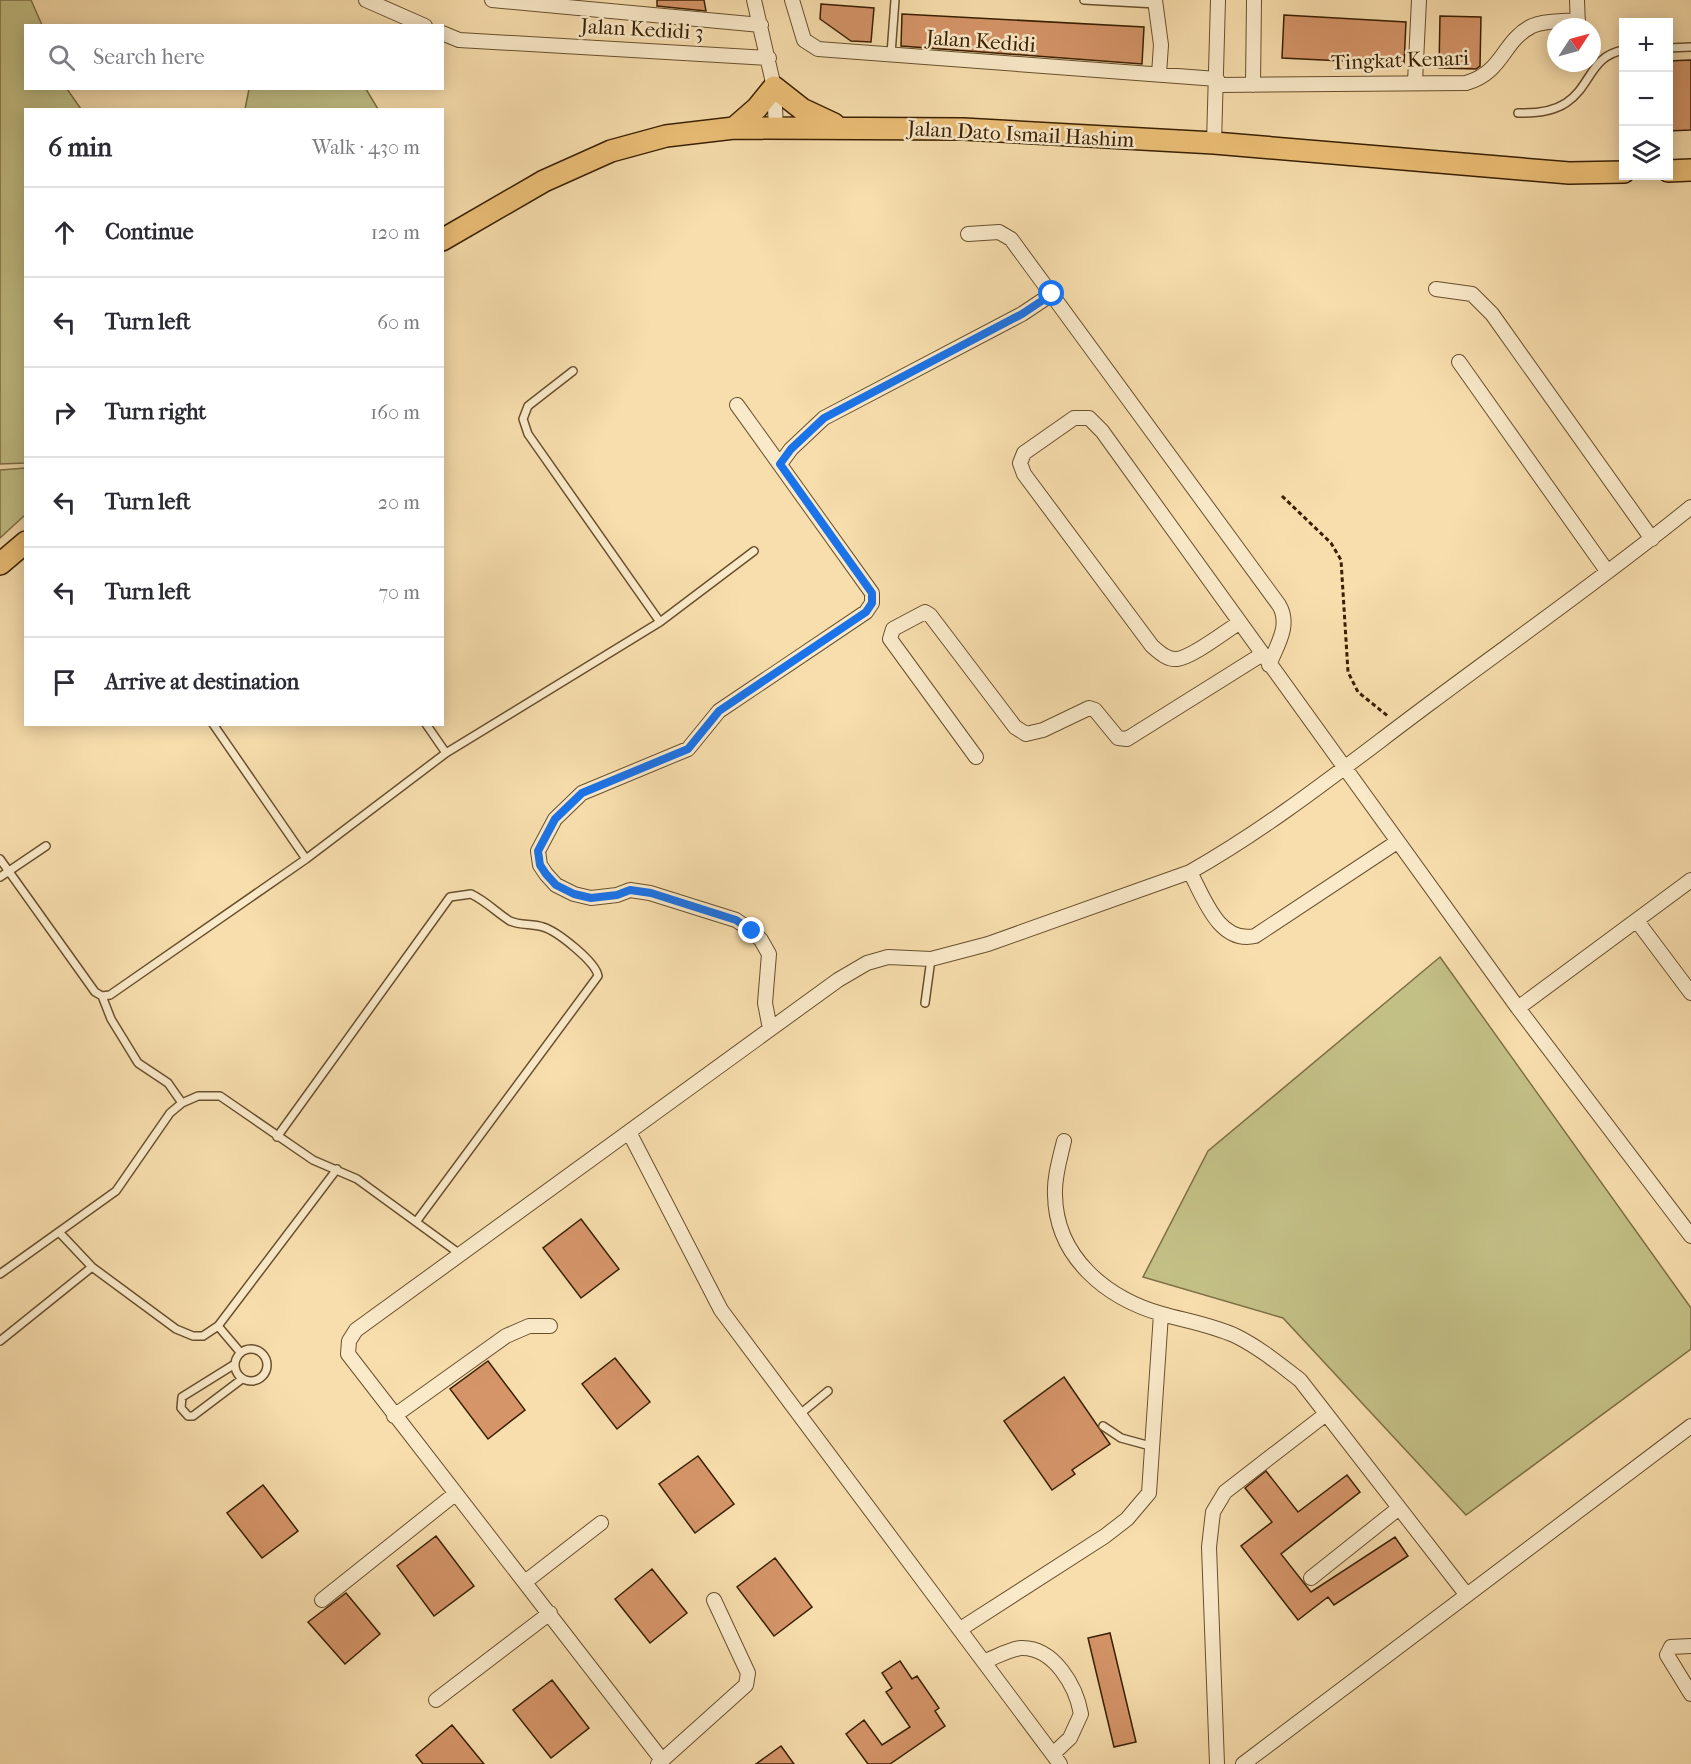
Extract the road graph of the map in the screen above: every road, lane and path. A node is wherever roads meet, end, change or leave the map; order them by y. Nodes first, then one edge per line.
1 (366, 0) edge
2 (492, 0) edge
3 (754, 0) edge
4 (792, 0) edge
5 (895, 0) edge
6 (1084, 0) edge
7 (1218, 0) edge
8 (1254, 0) edge
9 (1419, 0) edge
10 (1577, 0) edge
11 (1155, 2) edge
12 (1578, 18) edge
13 (1547, 22) edge
14 (420, 24) edge
15 (761, 25) junction
16 (444, 34) edge
17 (1691, 47) edge
18 (1673, 48) edge
19 (1619, 51) edge
20 (891, 56) junction
21 (769, 58) junction
22 (1159, 74) junction
23 (1217, 82) junction
24 (1415, 82) junction
25 (1253, 85) junction
26 (774, 87) junction
27 (1518, 113) dead end
28 (838, 127) junction
29 (734, 128) junction
30 (776, 128) junction
31 (1214, 143) junction
32 (1691, 170) edge
33 (1673, 171) edge
34 (1619, 172) edge
35 (968, 234) dead end
36 (444, 239) edge
37 (1437, 289) dead end
38 (1052, 294) junction
39 (1459, 362) dead end
40 (573, 370) dead end
41 (737, 405) dead end
42 (780, 464) junction
43 (1282, 496) dead end
44 (1691, 507) edge
45 (1652, 539) junction
46 (24, 544) edge
47 (754, 551) dead end
48 (0, 564) edge
49 (1607, 571) junction
50 (660, 622) junction
51 (1239, 623) junction
52 (1265, 660) junction
53 (214, 726) edge
54 (427, 726) edge
55 (1400, 726) junction
56 (446, 753) junction
57 (976, 757) dead end
58 (1343, 767) junction
59 (1396, 842) junction
60 (46, 846) dead end
61 (306, 859) junction
62 (0, 860) edge
63 (8, 872) junction
64 (1190, 872) junction
65 (0, 877) edge
66 (1691, 880) edge
67 (1637, 921) junction
68 (931, 959) junction
69 (1691, 993) edge
70 (102, 996) junction
71 (925, 1003) dead end
72 (1518, 1008) junction
73 (770, 1029) junction
74 (182, 1103) junction
75 (629, 1132) junction
76 (277, 1137) junction
77 (1065, 1141) dead end
78 (337, 1169) junction
79 (416, 1222) junction
80 (59, 1232) junction
81 (1691, 1236) edge
82 (460, 1254) junction
83 (92, 1267) junction
84 (0, 1274) edge
85 (1161, 1314) junction
86 (218, 1326) junction
87 (550, 1326) dead end
88 (0, 1341) edge
89 (240, 1352) junction
90 (235, 1364) junction
91 (242, 1379) junction
92 (828, 1391) dead end
93 (800, 1414) junction
94 (1326, 1414) junction
95 (394, 1416) junction
96 (1103, 1426) dead end
97 (1691, 1426) edge
98 (1154, 1447) junction
99 (455, 1494) junction
100 (1399, 1508) junction
101 (601, 1523) dead end
102 (1311, 1578) dead end
103 (525, 1582) junction
104 (1466, 1594) junction
105 (322, 1600) dead end
106 (714, 1600) dead end
107 (550, 1613) junction
108 (962, 1628) junction
109 (1691, 1646) edge
110 (985, 1661) junction
111 (1691, 1694) edge
112 (435, 1700) dead end
113 (1057, 1759) edge
114 (660, 1762) edge
115 (1216, 1764) edge
116 (1243, 1764) edge

1 - 14 street
2 - 15 street
3 - 15 street
4 - 20 street, Jalan Kedidi
5 - 20 lane
6 - 11 lane
7 - 23 street
8 - 25 street
9 - 24 street
10 - 12 street
11 - 22 street
13 - 24 street, Tingkat Kenari
15 - 21 street
16 - 21 street, Jalan Kedidi 3
17 - 18 lane
19 - 27 lane
20 - 22 street, Jalan Kedidi
21 - 26 street
22 - 23 street, Jalan Kedidi
23 - 25 street, Tingkat Kenari
23 - 31 street
24 - 25 street, Tingkat Kenari
26 - 28 main road
26 - 29 main road
26 - 30 street
28 - 30 main road, Jalan Dato Ismail Hashim
28 - 31 main road, Jalan Dato Ismail Hashim
29 - 30 main road, Jalan Dato Ismail Hashim
29 - 36 main road, Jalan Dato Ismail Hashim
31 - 34 main road, Jalan Dato Ismail Hashim
32 - 33 main road
35 - 38 street
37 - 45 street
38 - 42 street
38 - 52 street
39 - 49 street
40 - 50 lane
41 - 42 street
42 - 73 street
43 - 55 path
44 - 45 street
45 - 49 street
46 - 48 main road
47 - 50 lane
49 - 55 street
50 - 56 lane
51 - 51 street
51 - 52 street
52 - 57 street
52 - 58 street
53 - 61 lane
54 - 56 lane
55 - 58 street
56 - 61 lane
58 - 59 street
58 - 64 street
59 - 64 street
59 - 72 street
60 - 63 lane
61 - 70 lane
62 - 63 lane
63 - 65 lane
63 - 70 lane
64 - 68 street
66 - 67 street
67 - 69 street
67 - 72 street
68 - 71 lane
68 - 73 street
70 - 74 lane
72 - 81 street
73 - 75 street
74 - 76 lane
74 - 80 lane
75 - 82 street
75 - 93 street
76 - 78 lane
76 - 79 lane
77 - 85 street
78 - 79 lane
78 - 86 lane
79 - 82 lane
80 - 83 lane
80 - 84 lane
82 - 95 street
83 - 86 lane
83 - 88 lane
85 - 94 street
85 - 98 street
86 - 89 lane
87 - 95 street
89 - 90 lane
89 - 91 lane
90 - 91 lane
90 - 91 lane
92 - 93 lane
93 - 108 street
94 - 100 street
94 - 115 street
95 - 99 street
96 - 98 lane
97 - 104 street
98 - 108 street
99 - 103 street
99 - 105 street
100 - 102 street
100 - 104 street
101 - 103 street
103 - 107 street
104 - 116 street
106 - 114 street
107 - 112 street
107 - 114 street
108 - 110 street
109 - 111 street
110 - 113 street
110 - 113 street

